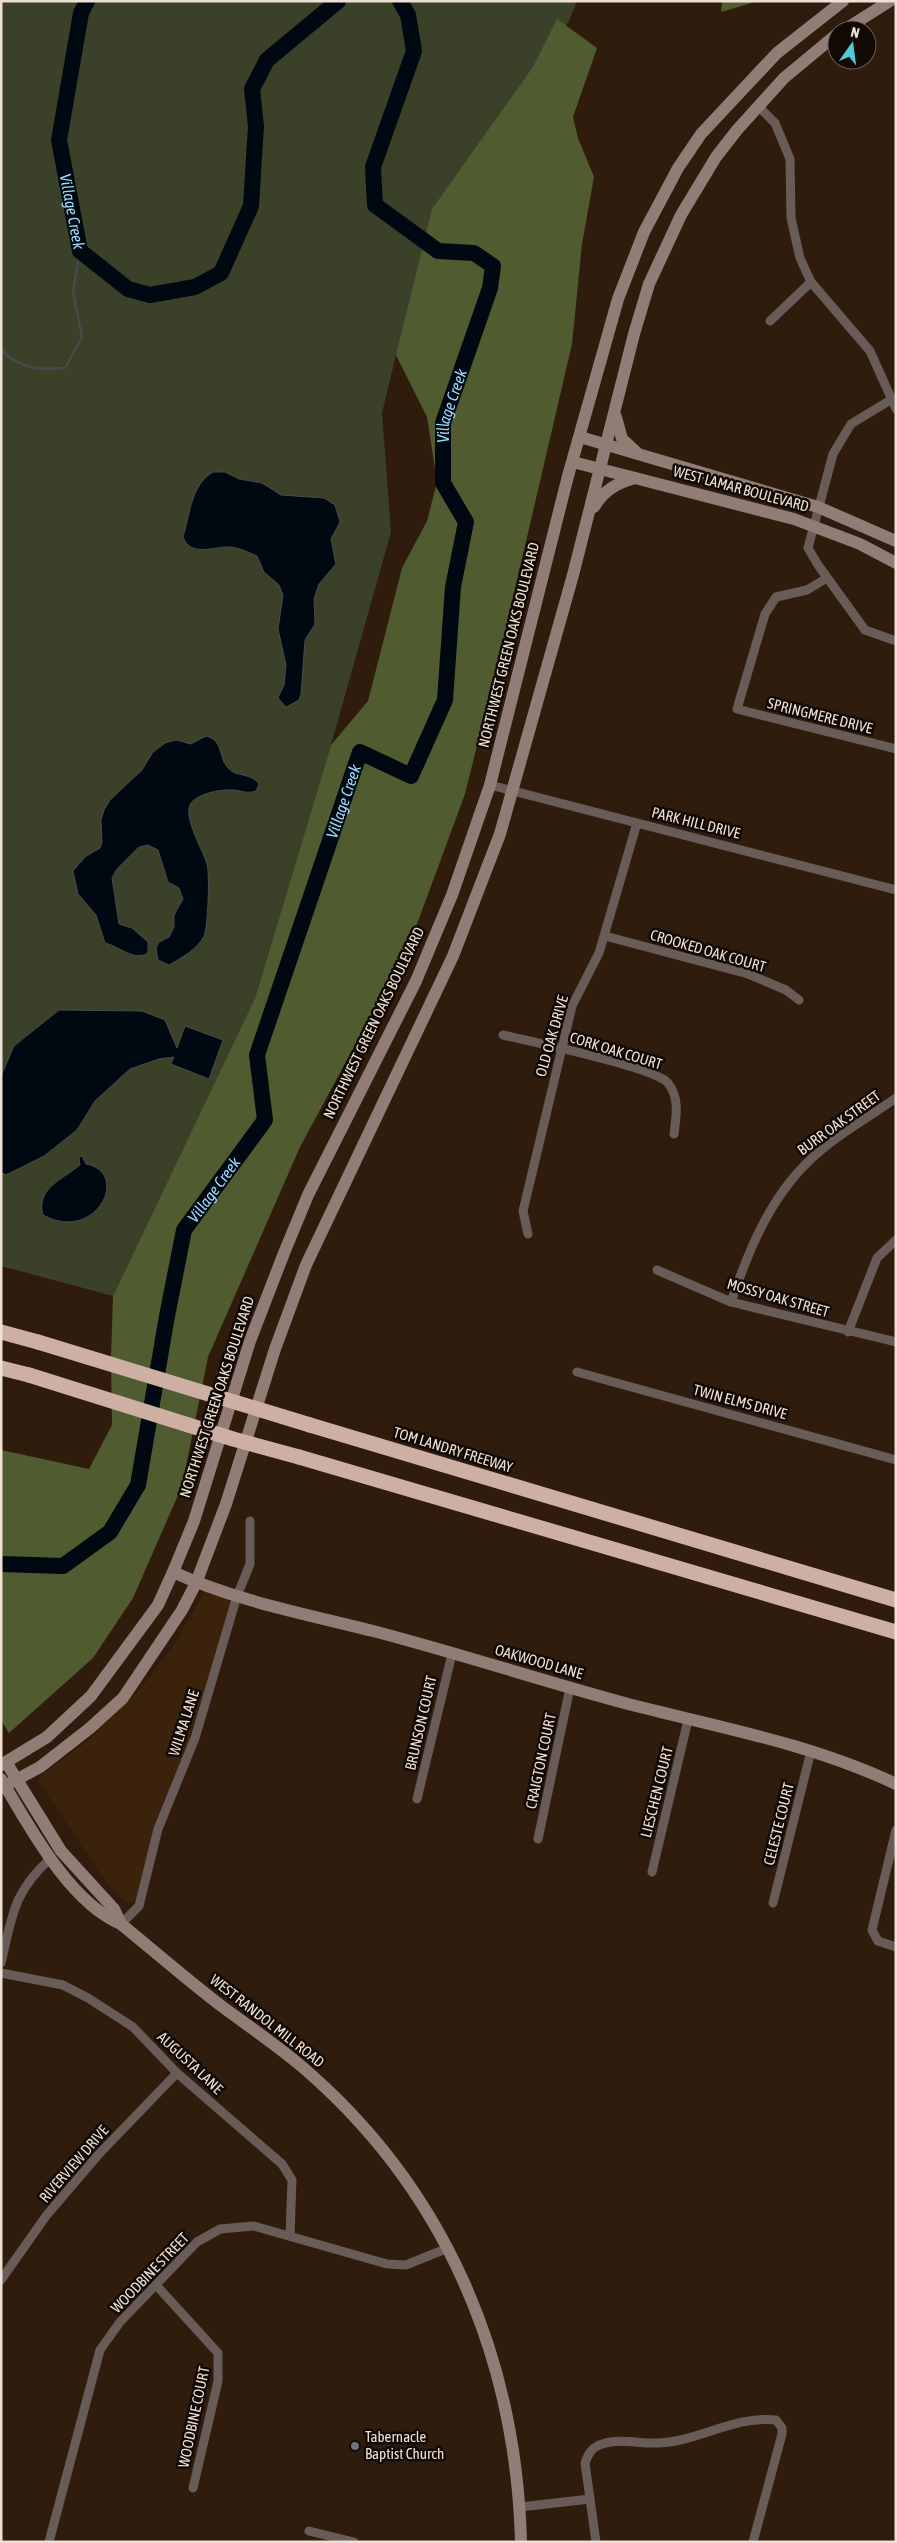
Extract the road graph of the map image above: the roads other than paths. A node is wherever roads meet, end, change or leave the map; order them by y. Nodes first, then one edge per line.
1 (843, 1) edge
2 (890, 1) edge
3 (860, 20) edge
4 (827, 42) edge
5 (758, 106) junction
6 (811, 282) junction
7 (770, 321) dead end
8 (892, 399) junction
9 (896, 409) edge
10 (615, 413) junction
11 (580, 437) junction
12 (607, 446) junction
13 (642, 456) junction
14 (573, 462) junction
15 (601, 469) junction
16 (635, 478) junction
17 (818, 507) junction
18 (588, 518) junction
19 (814, 525) junction
20 (896, 541) edge
21 (896, 563) edge
22 (827, 578) junction
23 (896, 640) edge
24 (896, 749) edge
25 (490, 785) junction
26 (514, 791) junction
27 (638, 823) junction
28 (896, 890) edge
29 (605, 936) junction
30 (799, 1000) dead end
31 (503, 1035) dead end
32 (560, 1047) junction
33 (896, 1098) edge
34 (674, 1134) dead end
35 (528, 1234) dead end
36 (896, 1240) edge
37 (657, 1270) dead end
38 (731, 1302) junction
39 (1, 1332) edge
40 (848, 1332) junction
41 (896, 1342) edge
42 (1, 1368) edge
43 (576, 1372) dead end
44 (896, 1460) edge
45 (250, 1521) dead end
46 (173, 1572) junction
47 (196, 1583) junction
48 (237, 1596) junction
49 (896, 1600) edge
50 (896, 1632) edge
51 (452, 1654) junction
52 (570, 1688) junction
53 (688, 1720) junction
54 (811, 1751) junction
55 (4, 1763) edge
56 (6, 1783) edge
57 (896, 1784) edge
58 (418, 1798) dead end
59 (896, 1830) edge
60 (538, 1839) dead end
61 (50, 1859) junction
62 (652, 1872) dead end
63 (773, 1903) dead end
64 (121, 1924) junction
65 (896, 1947) edge
66 (1, 1963) edge
67 (1, 1973) edge
68 (177, 2073) junction
69 (290, 2235) junction
70 (448, 2248) junction
71 (1, 2280) edge
72 (156, 2285) junction
73 (193, 2488) dead end
74 (590, 2499) junction
75 (520, 2507) junction
76 (309, 2531) dead end
77 (49, 2542) edge
78 (354, 2542) edge
79 (521, 2542) edge
80 (596, 2542) edge
81 (753, 2542) edge

1 - 11 main road, NORTHWEST GREEN OAKS BOULEVARD
2 - 3 main road
4 - 5 main road
5 - 6 street
5 - 10 main road
6 - 7 street
6 - 8 street
8 - 9 street
8 - 17 street
10 - 12 main road
10 - 13 main road
11 - 12 main road, WEST LAMAR BOULEVARD
11 - 14 main road, NORTHWEST GREEN OAKS BOULEVARD
12 - 13 main road, WEST LAMAR BOULEVARD
12 - 15 main road
13 - 17 main road, WEST LAMAR BOULEVARD
14 - 15 main road, WEST LAMAR BOULEVARD
14 - 25 main road, NORTHWEST GREEN OAKS BOULEVARD
15 - 16 main road, WEST LAMAR BOULEVARD
15 - 18 main road
16 - 18 main road
16 - 19 main road, WEST LAMAR BOULEVARD
17 - 19 street
17 - 20 main road, WEST LAMAR BOULEVARD
18 - 26 main road
19 - 21 main road, WEST LAMAR BOULEVARD
19 - 22 street
22 - 23 street
22 - 24 street, SPRINGMERE DRIVE
25 - 26 street, PARK HILL DRIVE
25 - 46 main road, NORTHWEST GREEN OAKS BOULEVARD
26 - 27 street, PARK HILL DRIVE
26 - 47 main road
27 - 28 street, PARK HILL DRIVE
27 - 29 street, OLD OAK DRIVE
29 - 30 street, CROOKED OAK COURT
29 - 32 street, OLD OAK DRIVE
31 - 32 street, CORK OAK COURT
32 - 34 street, CORK OAK COURT
32 - 35 street, OLD OAK DRIVE
33 - 38 street, BURR OAK STREET
36 - 40 street
37 - 38 street, MOSSY OAK STREET
38 - 40 street, MOSSY OAK STREET
39 - 49 highway, TOM LANDRY FREEWAY, bridge
40 - 41 street, MOSSY OAK STREET
42 - 50 highway, bridge
43 - 44 street, TWIN ELMS DRIVE
45 - 48 street, WILMA LANE
46 - 47 main road, OAKWOOD LANE
46 - 55 main road, NORTHWEST GREEN OAKS BOULEVARD
47 - 48 main road, OAKWOOD LANE
47 - 56 main road
48 - 51 main road, OAKWOOD LANE
48 - 64 street, WILMA LANE
51 - 52 main road, OAKWOOD LANE
51 - 58 street, BRUNSON COURT
52 - 53 main road, OAKWOOD LANE
52 - 60 street, CRAIGTON COURT
53 - 54 main road, OAKWOOD LANE
53 - 62 street, LIESCHEN COURT
54 - 57 main road, OAKWOOD LANE
54 - 63 street, CELESTE COURT
55 - 56 main road, WEST RANDOL MILL ROAD
56 - 61 main road, WEST RANDOL MILL ROAD
56 - 64 main road, WEST RANDOL MILL ROAD
59 - 65 street
61 - 64 main road, WEST RANDOL MILL ROAD
61 - 66 street
64 - 70 main road, WEST RANDOL MILL ROAD
67 - 68 street, AUGUSTA LANE
68 - 69 street, AUGUSTA LANE
68 - 71 street, RIVERVIEW DRIVE
69 - 70 street, WOODBINE STREET
69 - 72 street, WOODBINE STREET
70 - 75 main road, WEST RANDOL MILL ROAD
72 - 73 street, WOODBINE COURT
72 - 77 street, WOODBINE STREET
74 - 75 street
74 - 80 street
74 - 81 street
75 - 79 main road, WEST RANDOL MILL ROAD
76 - 78 street

